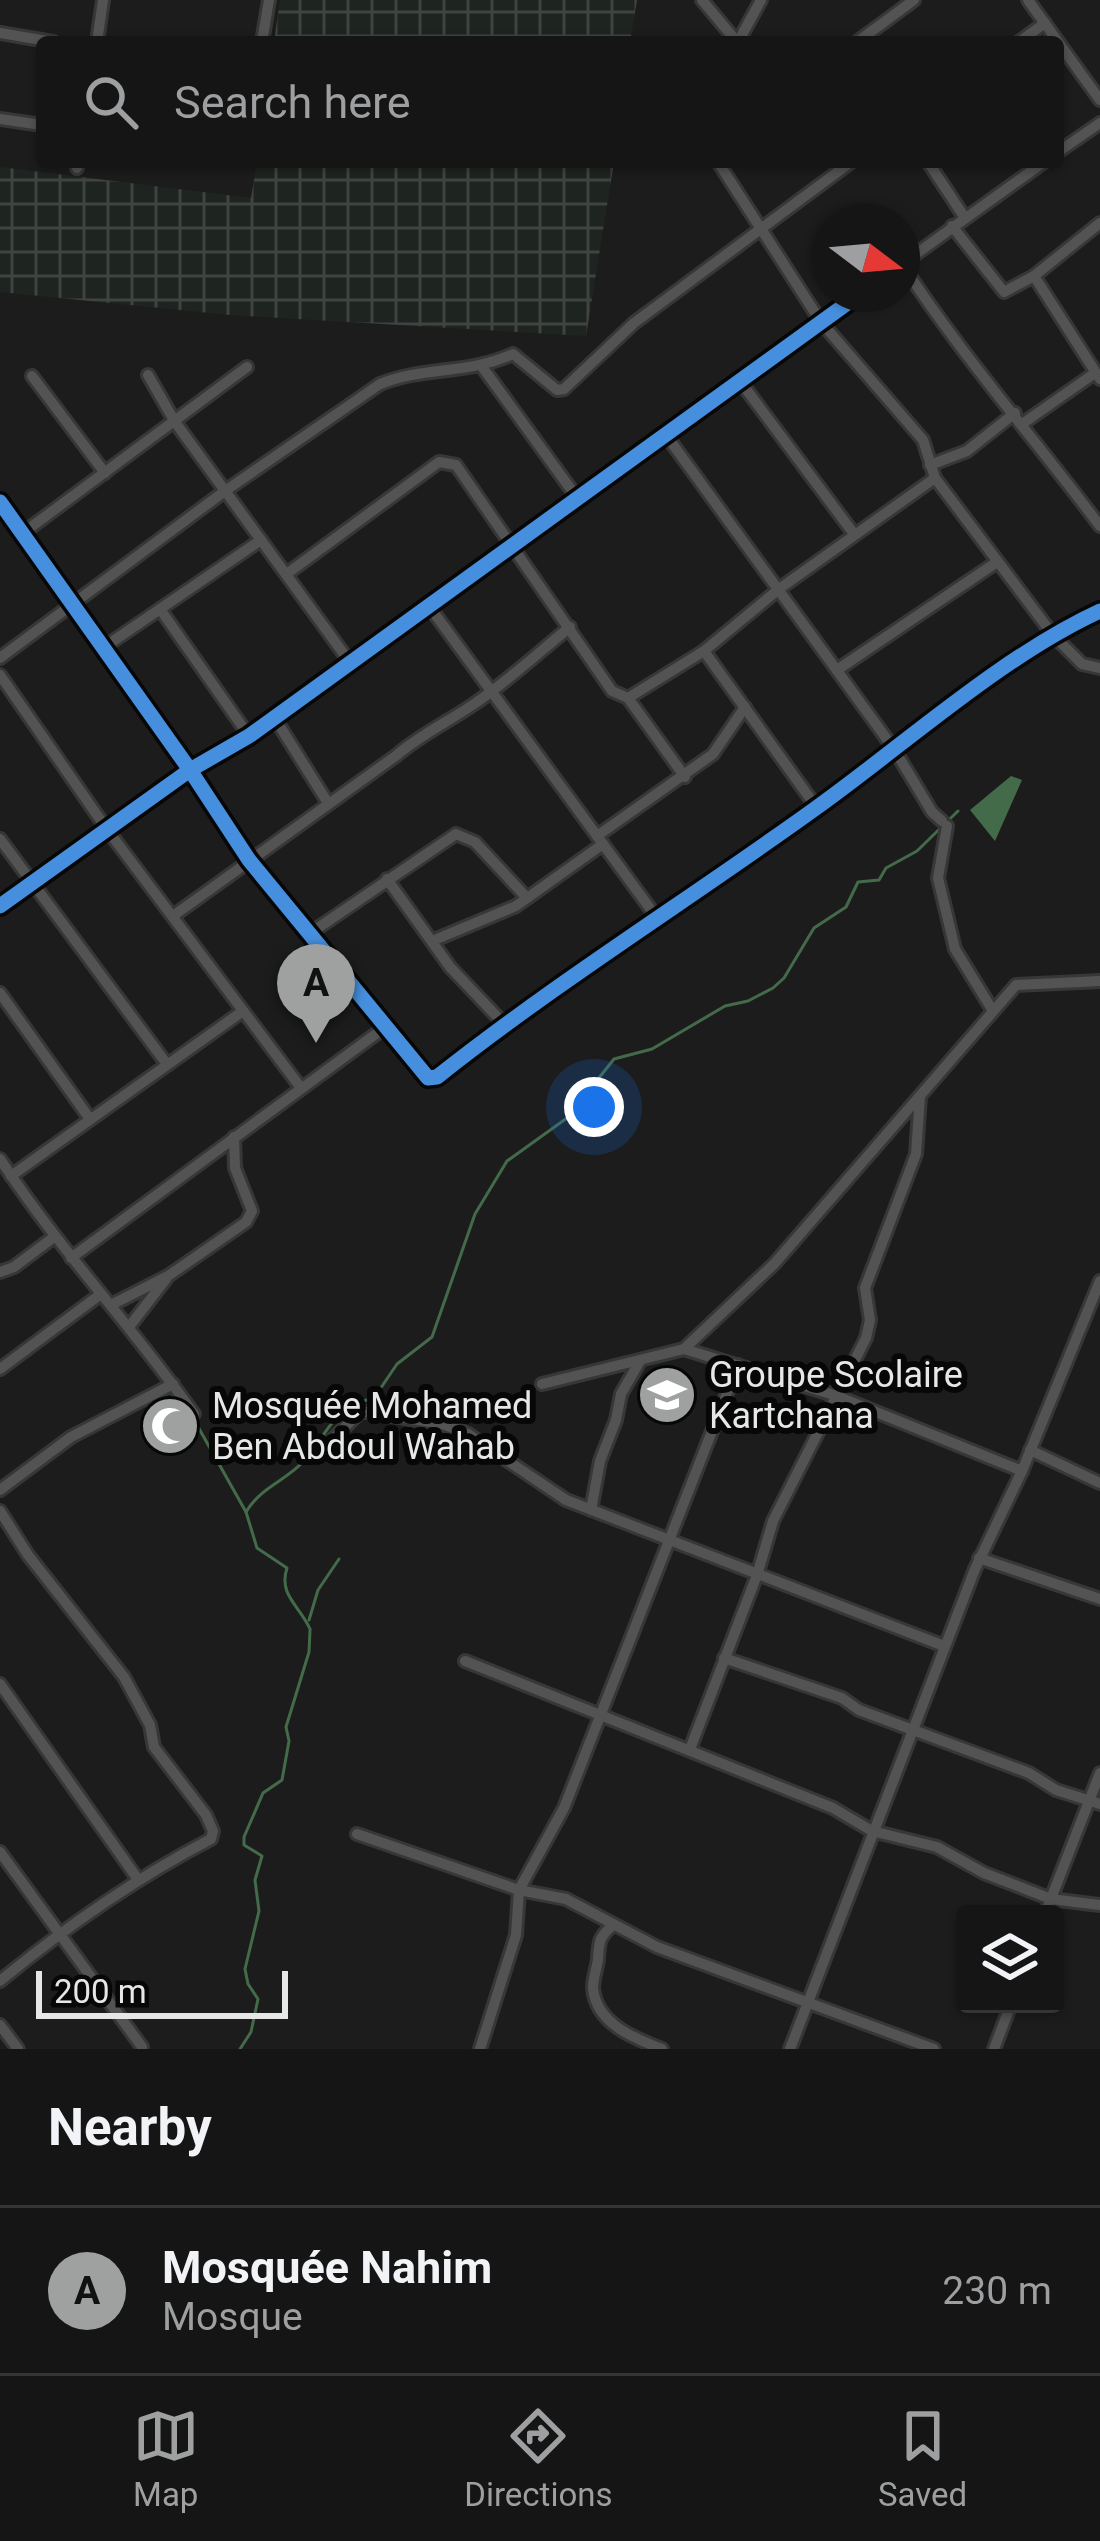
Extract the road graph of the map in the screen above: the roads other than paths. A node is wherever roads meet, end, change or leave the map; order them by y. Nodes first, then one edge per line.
1 (103, 0) edge
2 (269, 0) edge
3 (702, 0) edge
4 (761, 0) edge
5 (914, 0) edge
6 (1028, 0) edge
7 (1045, 23) junction
8 (0, 33) edge
9 (98, 36) edge
10 (263, 36) edge
11 (732, 36) edge
12 (740, 36) edge
13 (865, 36) edge
14 (1027, 36) edge
15 (1054, 36) edge
16 (36, 39) edge
17 (1064, 50) edge
18 (1100, 100) edge
19 (0, 118) edge
20 (36, 123) edge
21 (1100, 123) edge
22 (1064, 148) edge
23 (722, 168) edge
24 (823, 168) edge
25 (843, 168) edge
26 (932, 168) edge
27 (1035, 168) edge
28 (829, 178) junction
29 (964, 218) junction
30 (1100, 224) edge
31 (952, 226) junction
32 (759, 227) junction
33 (920, 250) edge
34 (1034, 276) junction
35 (920, 291) edge
36 (835, 312) edge
37 (821, 322) junction
38 (247, 368) dead end
39 (483, 368) junction
40 (148, 375) dead end
41 (32, 376) dead end
42 (1098, 376) edge
43 (740, 381) junction
44 (1019, 418) junction
45 (175, 422) junction
46 (666, 435) junction
47 (932, 471) junction
48 (105, 472) junction
49 (225, 491) junction
50 (578, 499) junction
51 (0, 502) edge
52 (1100, 526) edge
53 (23, 533) junction
54 (854, 534) junction
55 (261, 540) junction
56 (512, 548) junction
57 (998, 562) junction
58 (288, 573) junction
59 (779, 589) junction
60 (74, 604) junction
61 (429, 606) junction
62 (160, 609) junction
63 (1100, 611) edge
64 (570, 627) junction
65 (1053, 635) junction
66 (104, 648) junction
67 (704, 651) junction
68 (0, 658) edge
69 (349, 661) junction
70 (1100, 668) edge
71 (837, 670) junction
72 (0, 675) edge
73 (493, 691) junction
74 (628, 698) junction
75 (746, 707) junction
76 (274, 717) junction
77 (248, 736) junction
78 (894, 749) junction
79 (190, 770) junction
80 (685, 777) junction
81 (328, 803) junction
82 (817, 808) junction
83 (106, 828) junction
84 (0, 839) edge
85 (600, 840) junction
86 (249, 860) junction
87 (387, 879) junction
88 (33, 881) junction
89 (527, 898) junction
90 (0, 906) edge
91 (173, 916) junction
92 (657, 918) junction
93 (309, 934) junction
94 (432, 941) junction
95 (1100, 981) edge
96 (0, 993) edge
97 (243, 1011) junction
98 (992, 1011) junction
99 (504, 1024) junction
100 (384, 1028) junction
101 (166, 1063) junction
102 (301, 1088) junction
103 (920, 1096) junction
104 (90, 1119) junction
105 (234, 1138) junction
106 (0, 1159) edge
107 (11, 1176) junction
108 (54, 1237) junction
109 (71, 1258) junction
110 (0, 1273) edge
111 (168, 1276) junction
112 (1100, 1281) edge
113 (101, 1294) junction
114 (111, 1305) junction
115 (129, 1327) junction
116 (684, 1349) junction
117 (641, 1360) junction
118 (738, 1365) junction
119 (0, 1370) edge
120 (173, 1384) junction
121 (542, 1384) dead end
122 (834, 1395) junction
123 (194, 1414) dead end
124 (1030, 1450) junction
125 (316, 1456) dead end
126 (1022, 1471) junction
127 (1100, 1483) edge
128 (0, 1490) edge
129 (591, 1510) junction
130 (0, 1511) edge
131 (666, 1541) junction
132 (980, 1558) junction
133 (757, 1575) junction
134 (1100, 1599) edge
135 (944, 1646) junction
136 (724, 1658) junction
137 (465, 1661) dead end
138 (0, 1684) edge
139 (600, 1714) junction
140 (912, 1731) junction
141 (690, 1749) junction
142 (1100, 1774) edge
143 (1094, 1801) edge
144 (872, 1831) junction
145 (357, 1834) dead end
146 (0, 1852) edge
147 (137, 1878) junction
148 (519, 1890) junction
149 (1051, 1899) junction
150 (1049, 1905) edge
151 (1100, 1905) edge
152 (613, 1926) junction
153 (58, 1934) junction
154 (0, 1981) edge
155 (808, 2001) junction
156 (1008, 2013) edge
157 (0, 2025) edge
158 (142, 2047) edge
159 (655, 2048) edge
160 (18, 2049) edge
161 (480, 2049) edge
162 (790, 2049) edge
163 (934, 2049) edge
164 (994, 2049) edge

1 - 9 street
2 - 10 street
3 - 11 street
4 - 12 street
5 - 13 street
6 - 7 street
7 - 14 street
7 - 15 street
8 - 16 street
17 - 18 street
19 - 20 street
21 - 22 street
23 - 32 street
24 - 28 street
25 - 28 street
26 - 29 street
27 - 29 street
28 - 32 street
29 - 31 street
30 - 34 street
31 - 33 street
31 - 34 street
32 - 37 street
32 - 39 street
34 - 42 street
35 - 44 street
36 - 37 street
37 - 43 street
37 - 47 street
38 - 45 street
39 - 49 street
39 - 50 street
40 - 45 street
41 - 48 street
42 - 44 street
43 - 46 street
43 - 54 street
44 - 47 street
44 - 52 street
45 - 48 street
45 - 49 street
46 - 50 street
46 - 59 street
47 - 54 street
47 - 57 street
48 - 53 street
49 - 55 street
49 - 60 street
50 - 56 street
51 - 53 street
53 - 60 street
54 - 59 street
55 - 58 street
55 - 62 street
56 - 58 street
56 - 61 street
56 - 64 street
57 - 65 street
57 - 71 street
58 - 69 street
59 - 67 street
59 - 71 street
60 - 66 street
60 - 68 street
61 - 69 street
61 - 73 street
62 - 66 street
62 - 77 street
63 - 65 street
64 - 73 street
64 - 74 street
65 - 70 street
65 - 78 street
66 - 79 street
67 - 74 street
67 - 75 street
69 - 76 street
71 - 78 street
72 - 83 street
73 - 81 street
73 - 85 street
74 - 80 street
75 - 80 street
75 - 82 street
76 - 77 street
76 - 81 street
77 - 79 street
78 - 82 street
78 - 98 street
79 - 83 street
79 - 86 street
80 - 85 street
81 - 86 street
82 - 92 street
83 - 88 street
83 - 91 street
84 - 88 street
85 - 89 street
85 - 92 street
86 - 91 street
86 - 93 street
87 - 89 street
87 - 93 street
87 - 94 street
88 - 90 street
88 - 101 street
89 - 94 street
91 - 97 street
92 - 99 street
93 - 100 street
94 - 99 street
95 - 98 street
96 - 104 street
97 - 101 street
97 - 102 street
98 - 103 street
99 - 100 street
100 - 102 street
101 - 104 street
102 - 105 street
103 - 116 street
103 - 122 street
104 - 107 street
105 - 109 street
105 - 111 street
106 - 107 street
107 - 108 street
108 - 109 street
108 - 110 street
109 - 113 street
111 - 114 street
111 - 115 street
112 - 124 street
113 - 114 street
113 - 119 street
114 - 115 street
115 - 120 street
116 - 117 street
116 - 118 street
117 - 121 street
117 - 129 street
118 - 122 street
118 - 131 street
120 - 123 street
120 - 128 street
122 - 126 street
122 - 133 street
124 - 126 street
124 - 127 street
125 - 129 street
126 - 132 street
129 - 131 street
130 - 147 street
131 - 133 street
131 - 139 street
132 - 134 street
132 - 135 street
133 - 135 street
133 - 136 street
135 - 140 street
136 - 140 street
136 - 141 street
137 - 139 street
138 - 147 street
139 - 141 street
139 - 148 street
140 - 143 street
140 - 144 street
141 - 144 street
142 - 143 street
143 - 149 street
144 - 149 street
144 - 155 street
145 - 148 street
146 - 153 street
147 - 153 street
148 - 152 street
148 - 161 street
149 - 150 street
149 - 151 street
152 - 155 street
152 - 159 street
153 - 154 street
153 - 158 street
155 - 162 street
155 - 163 street
156 - 164 street
157 - 160 street

